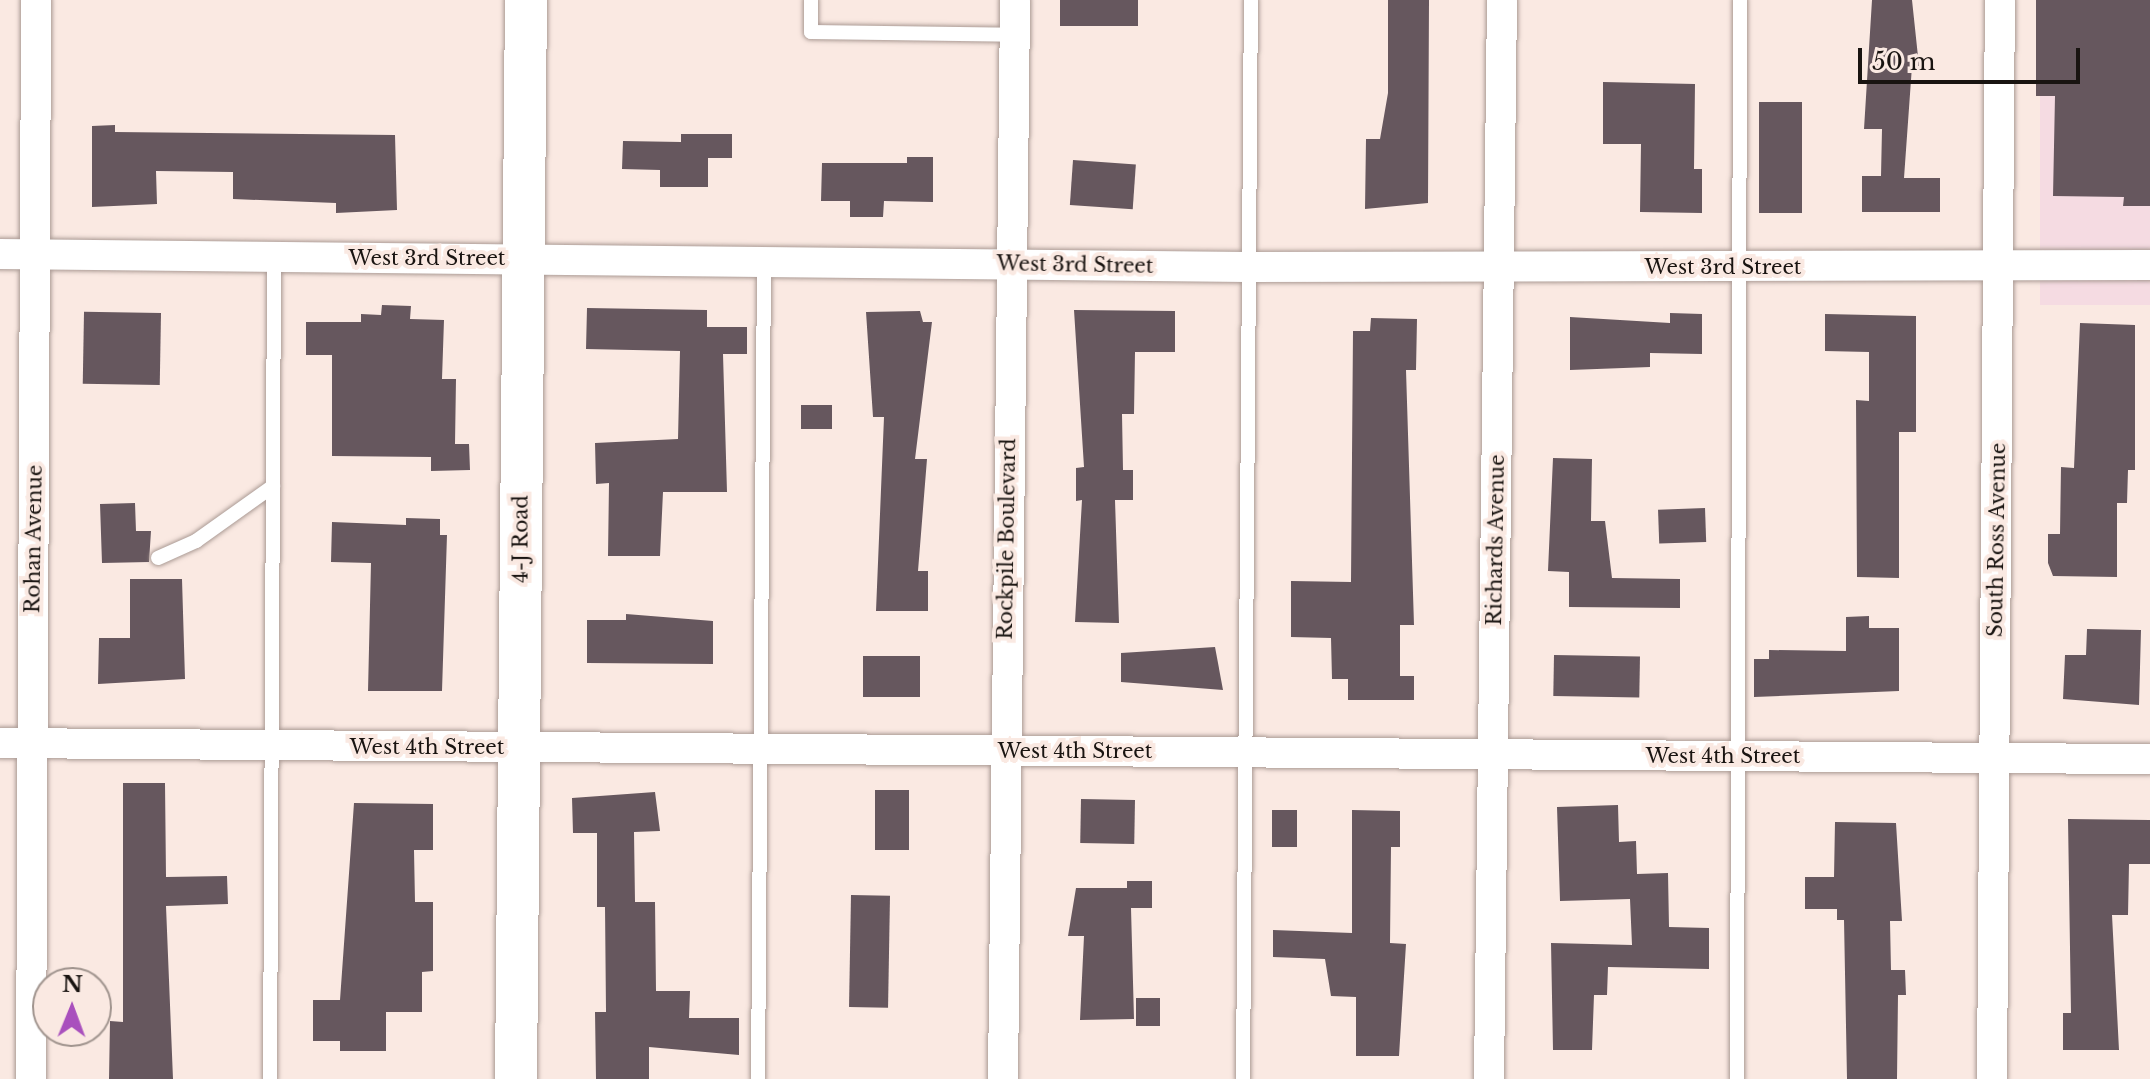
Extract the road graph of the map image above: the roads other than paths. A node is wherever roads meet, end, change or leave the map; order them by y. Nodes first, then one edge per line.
1 (36, 0) edge
2 (526, 0) edge
3 (811, 0) edge
4 (1015, 0) edge
5 (1251, 0) edge
6 (1502, 0) edge
7 (1740, 0) edge
8 (2000, 0) edge
9 (1014, 35) junction
10 (0, 254) edge
11 (37, 254) junction
12 (274, 257) junction
13 (521, 258) junction
14 (764, 262) junction
15 (1012, 263) junction
16 (2000, 263) junction
17 (2150, 265) edge
18 (1247, 267) junction
19 (1500, 267) junction
20 (1735, 269) junction
21 (273, 486) junction
22 (158, 558) dead end
23 (0, 743) edge
24 (32, 743) junction
25 (271, 747) junction
26 (520, 747) junction
27 (758, 748) junction
28 (1004, 750) junction
29 (1247, 752) junction
30 (1494, 754) junction
31 (1739, 756) junction
32 (1996, 758) junction
33 (2150, 759) edge
34 (31, 1079) edge
35 (270, 1079) edge
36 (516, 1079) edge
37 (758, 1079) edge
38 (1003, 1079) edge
39 (1243, 1079) edge
40 (1489, 1079) edge
41 (1737, 1079) edge
42 (1992, 1079) edge

1 - 11 street, Rohan Avenue
2 - 13 main road, 4-J Road
3 - 9 lane
4 - 9 street, Rockpile Boulevard
5 - 18 lane
6 - 19 street, Richards Avenue
7 - 20 lane
8 - 16 street, South Ross Avenue
9 - 15 street, Rockpile Boulevard
10 - 11 street, West 3rd Street
11 - 12 street, West 3rd Street
11 - 24 street, Rohan Avenue
12 - 13 street, West 3rd Street
12 - 21 lane
13 - 14 street, West 3rd Street
13 - 26 main road, 4-J Road
14 - 15 street, West 3rd Street
14 - 27 lane
15 - 18 street, West 3rd Street
15 - 28 street, Rockpile Boulevard
16 - 17 street, West 3rd Street
16 - 20 street, West 3rd Street
16 - 32 street, South Ross Avenue
18 - 19 street, West 3rd Street
18 - 29 lane
19 - 20 street, West 3rd Street
19 - 30 street, Richards Avenue
20 - 31 lane
21 - 22 lane
21 - 25 lane
23 - 24 street, West 4th Street
24 - 25 street, West 4th Street
24 - 34 street, Rohan Avenue
25 - 26 street, West 4th Street
25 - 35 lane
26 - 27 street, West 4th Street
26 - 36 main road, 4-J Road
27 - 28 street, West 4th Street
27 - 37 lane
28 - 29 street, West 4th Street
28 - 38 street, Rockpile Boulevard
29 - 30 street, West 4th Street
29 - 39 lane
30 - 31 street, West 4th Street
30 - 40 street, Richards Avenue
31 - 32 street, West 4th Street
31 - 41 lane
32 - 33 street, West 4th Street
32 - 42 street, South Ross Avenue

